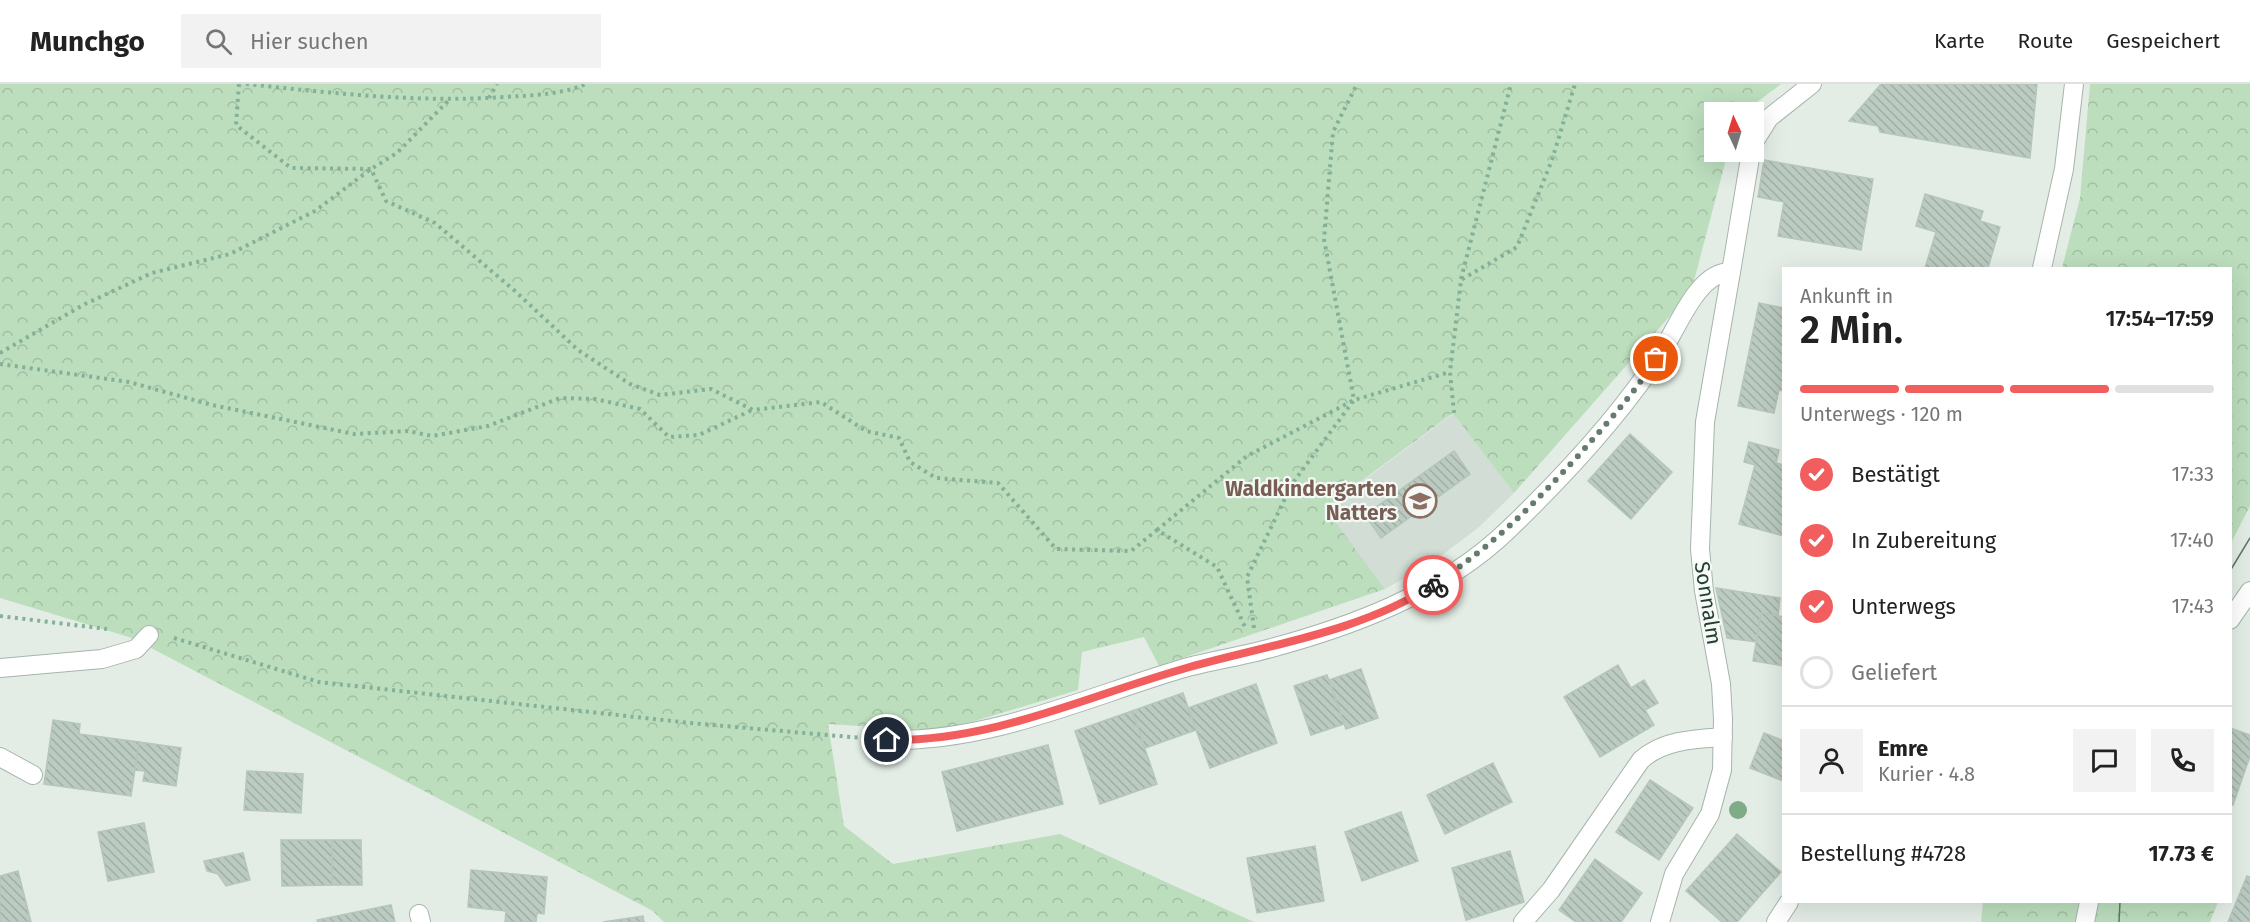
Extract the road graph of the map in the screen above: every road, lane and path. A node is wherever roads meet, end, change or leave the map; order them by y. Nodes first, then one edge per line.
1 (239, 84) edge
2 (246, 84) edge
3 (497, 84) edge
4 (586, 84) edge
5 (1357, 84) edge
6 (1511, 84) edge
7 (1575, 84) edge
8 (1812, 84) edge
9 (2074, 84) edge
10 (489, 99) junction
11 (450, 100) junction
12 (1764, 126) edge
13 (1749, 162) edge
14 (371, 168) junction
15 (2042, 267) edge
16 (1731, 272) junction
17 (1461, 280) junction
18 (0, 353) edge
19 (0, 364) edge
20 (1450, 372) junction
21 (1354, 400) junction
22 (753, 410) junction
23 (1454, 413) dead end
24 (1157, 530) junction
25 (2250, 591) edge
26 (0, 616) edge
27 (2232, 617) edge
28 (149, 634) junction
29 (1258, 651) junction
30 (0, 668) edge
31 (1723, 737) junction
32 (887, 740) joint
33 (0, 757) edge
34 (33, 775) dead end
35 (1789, 903) edge
36 (2089, 903) edge
37 (1523, 922) edge
38 (1660, 922) edge
39 (1776, 922) edge
40 (2085, 922) edge

1 - 14 path
2 - 11 path
3 - 10 path
4 - 10 path
5 - 21 path
6 - 17 path
7 - 17 path
8 - 12 street
9 - 15 street
10 - 11 path
11 - 14 path
13 - 16 street, Sonnalm
14 - 18 path
14 - 22 path
16 - 29 street
16 - 31 street, Sonnalm
17 - 20 path
19 - 22 path
20 - 21 path
20 - 23 path
21 - 24 path
21 - 29 path
22 - 24 path
24 - 29 path
25 - 27 street
26 - 28 path
28 - 30 street
28 - 32 path
29 - 32 street
31 - 37 street
31 - 38 street, Sonnalm
33 - 34 street
35 - 39 street
36 - 40 street

